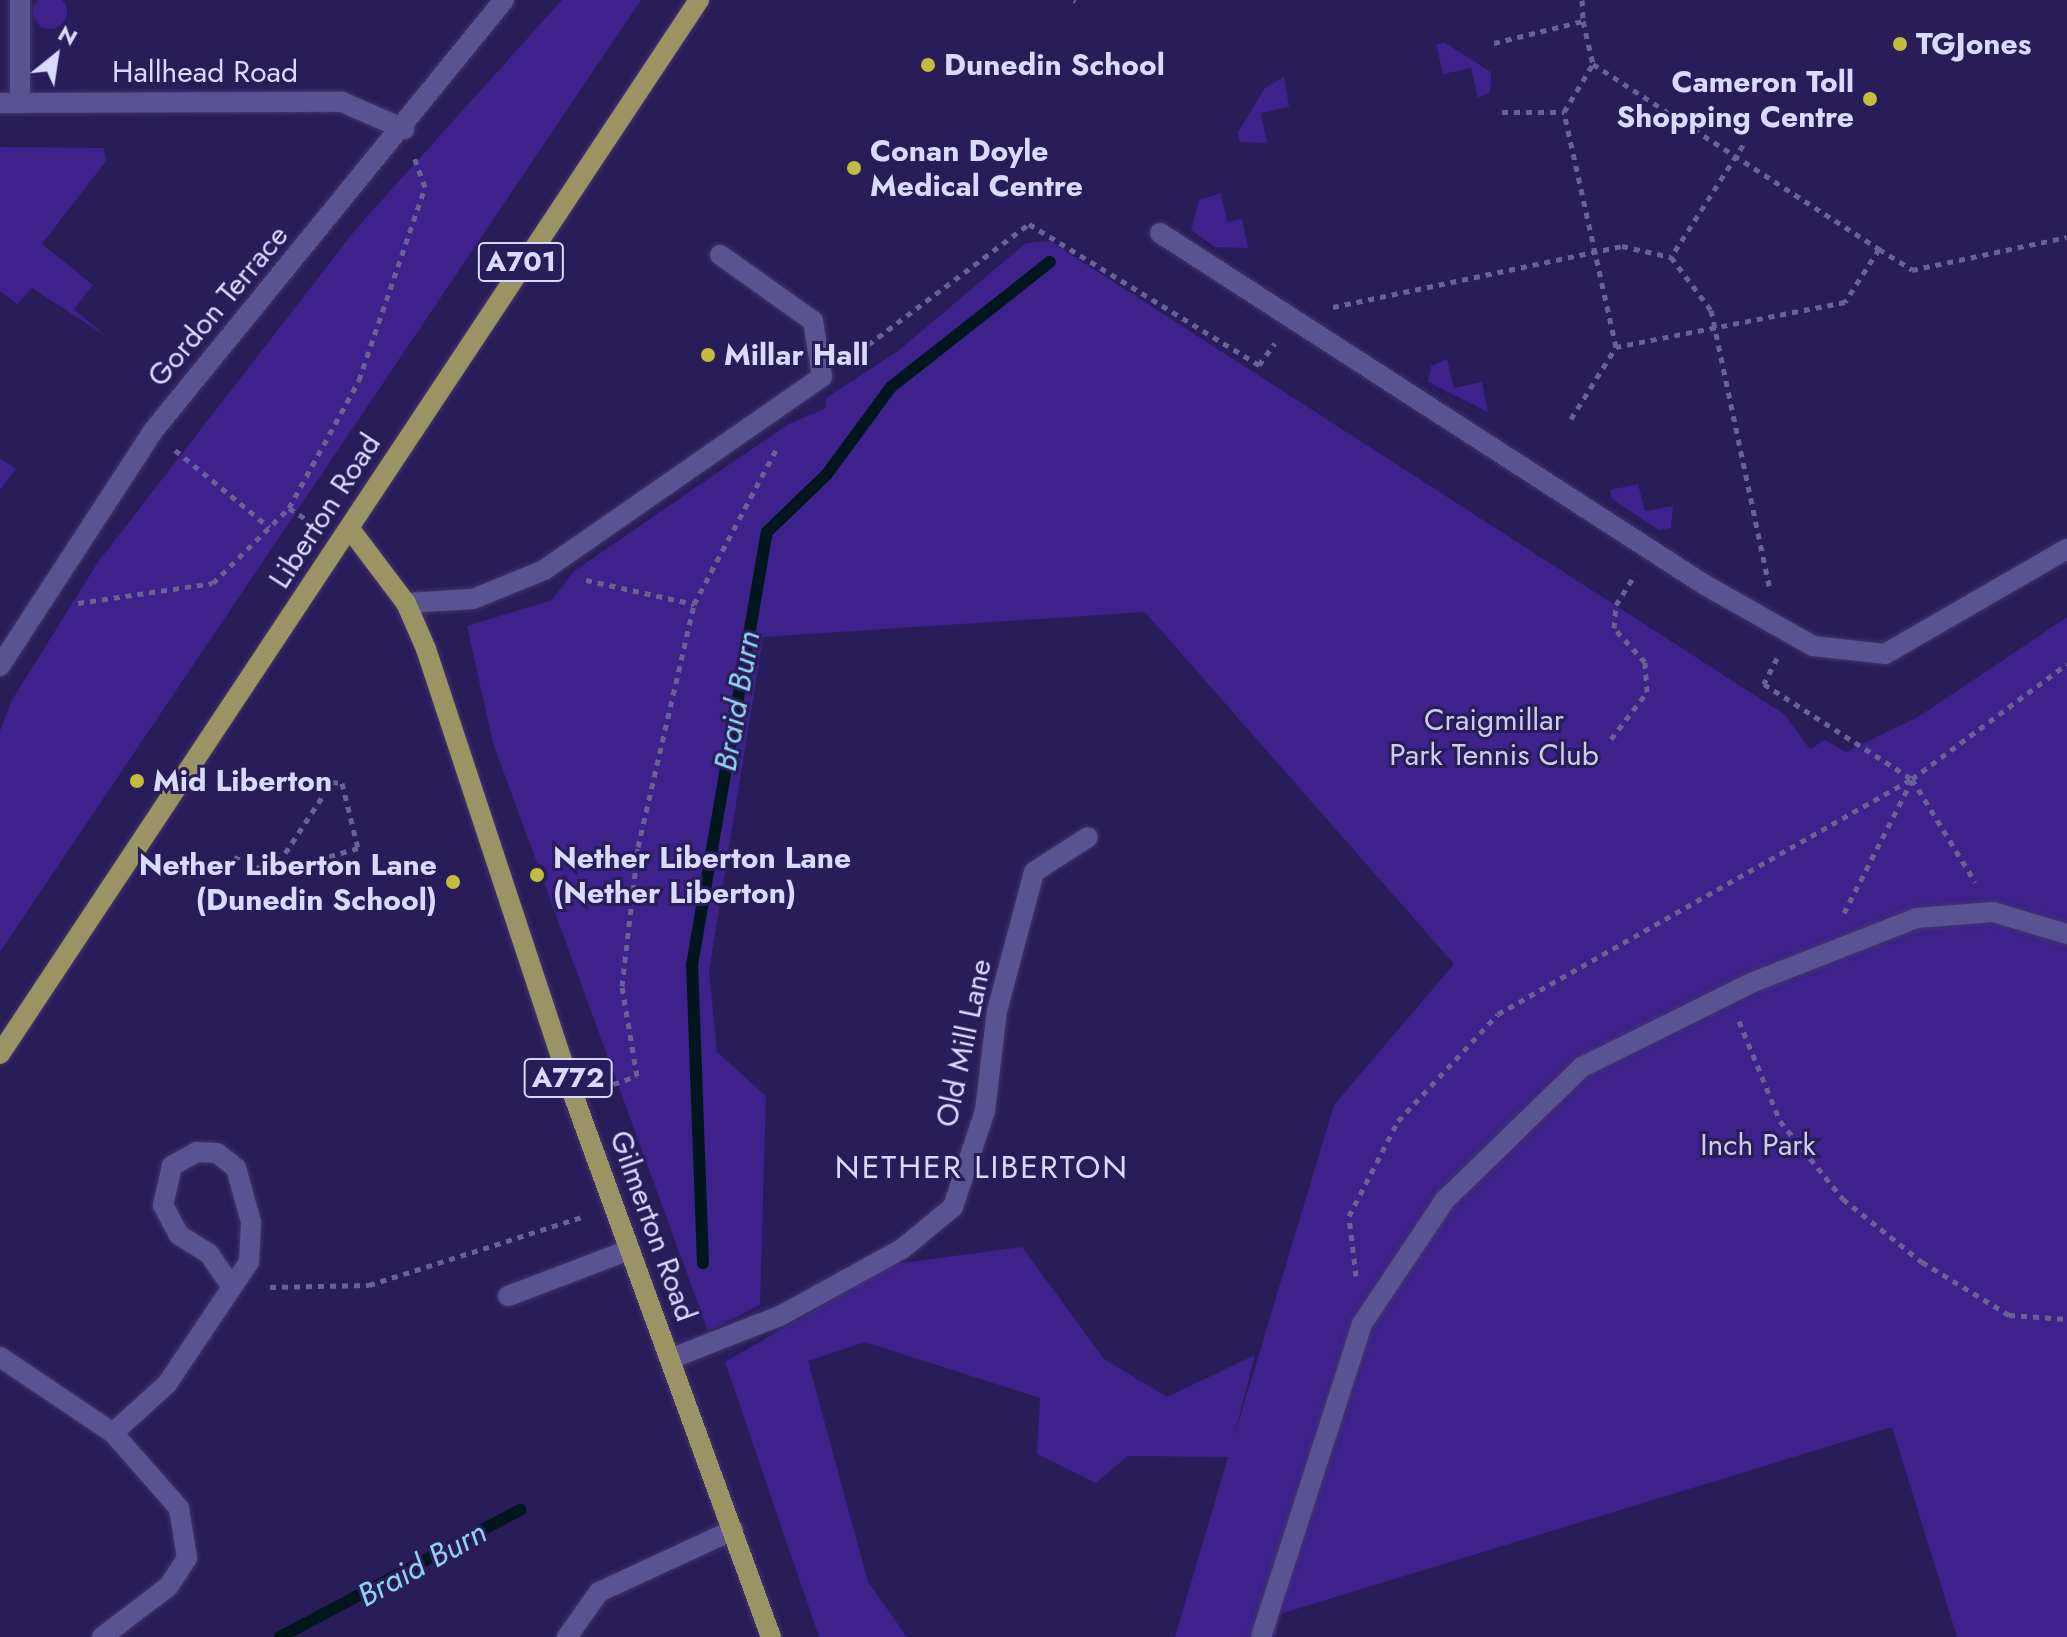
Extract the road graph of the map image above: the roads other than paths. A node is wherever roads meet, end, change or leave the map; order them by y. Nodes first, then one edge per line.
1 (20, 0) edge
2 (504, 0) edge
3 (699, 0) edge
4 (10, 103) edge
5 (404, 129) junction
6 (1160, 233) dead end
7 (720, 255) dead end
8 (350, 529) junction
9 (2067, 549) edge
10 (406, 603) junction
11 (0, 666) edge
12 (1088, 837) dead end
13 (2067, 934) edge
14 (0, 1054) edge
15 (629, 1250) junction
16 (232, 1287) junction
17 (508, 1296) dead end
18 (0, 1357) edge
19 (670, 1359) junction
20 (113, 1433) junction
21 (733, 1530) junction
22 (102, 1637) edge
23 (567, 1637) edge
24 (771, 1637) edge
25 (1261, 1637) edge

1 - 4 street
2 - 5 street, Gordon Terrace
3 - 8 main road, Liberton Road / A701
4 - 5 street, Hallhead Road
5 - 11 street, Gordon Terrace
6 - 9 street
7 - 10 street
8 - 10 main road, Gilmerton Road / A772
8 - 14 main road, Liberton Road / A701
10 - 15 main road, Gilmerton Road / A772
12 - 19 street, Old Mill Lane
13 - 25 street
15 - 17 street
15 - 19 main road, Gilmerton Road / A772
16 - 16 street
16 - 20 street
18 - 20 street
19 - 21 main road, Gilmerton Road / A772
20 - 22 street
21 - 23 street
21 - 24 main road, Gilmerton Road / A772

